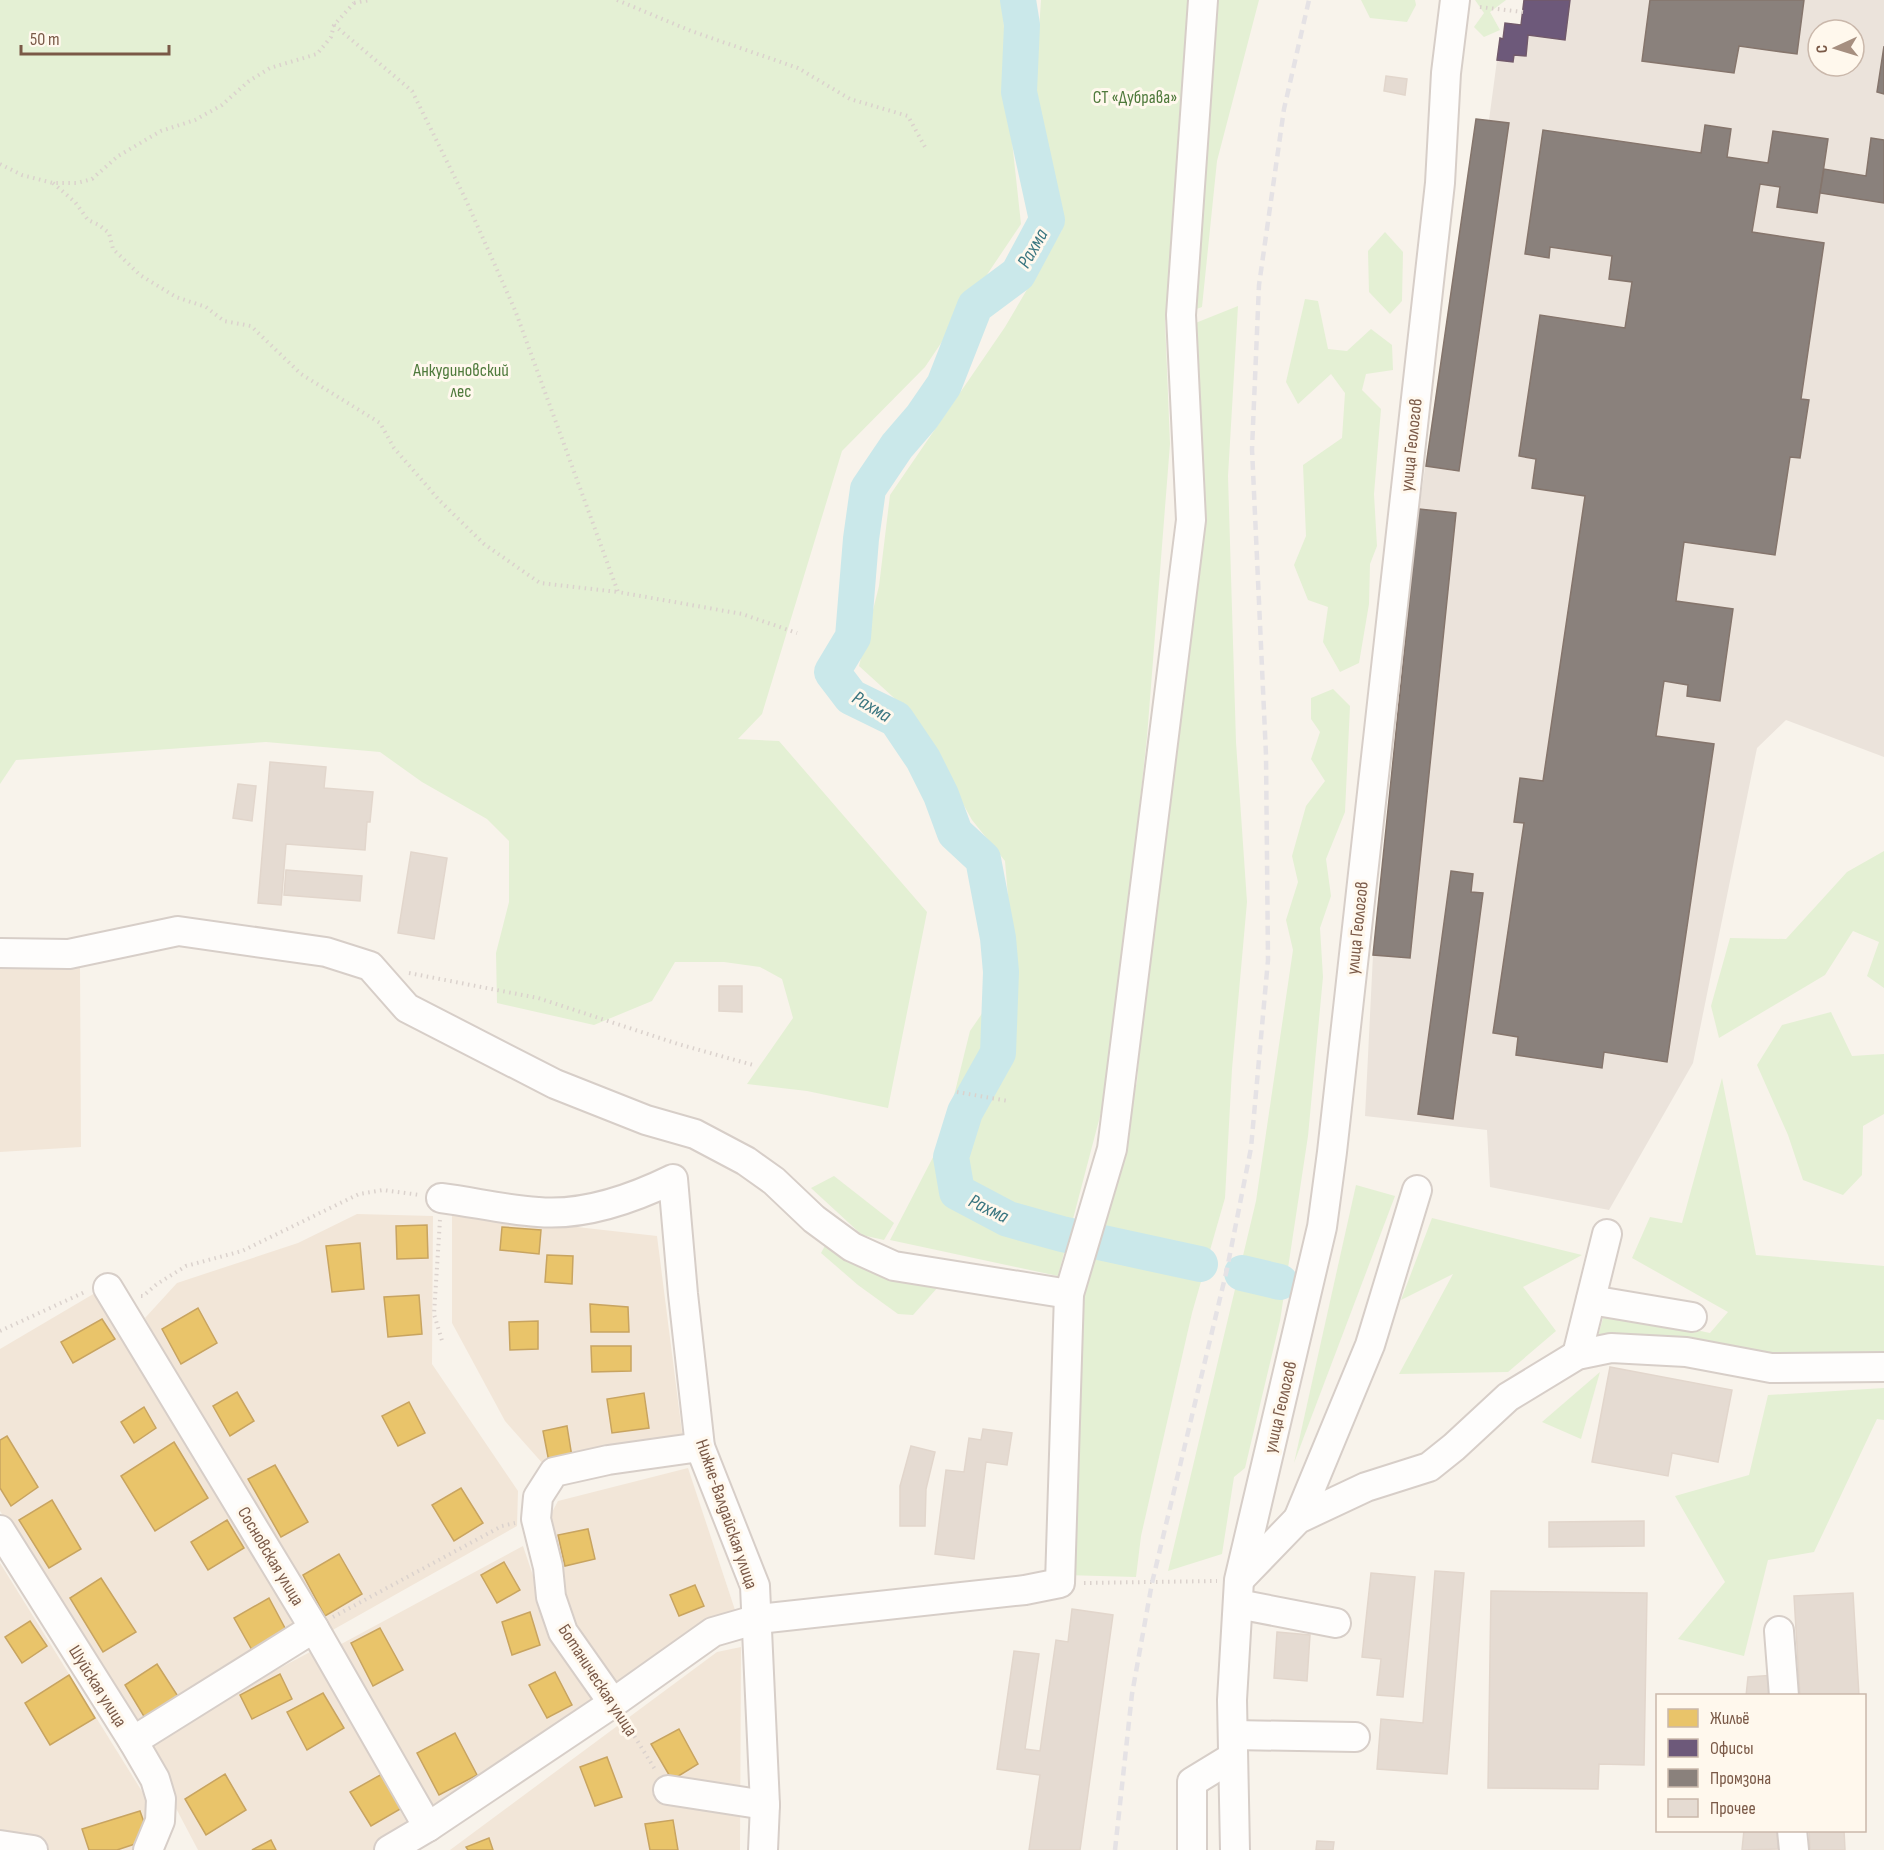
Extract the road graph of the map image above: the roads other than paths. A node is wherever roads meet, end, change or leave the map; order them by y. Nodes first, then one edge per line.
1 (1203, 0) edge
2 (1468, 3) edge
3 (0, 952) edge
4 (1417, 1190) dead end
5 (441, 1198) road end
6 (1607, 1234) dead end
7 (108, 1288) road end
8 (1069, 1294) junction
9 (1591, 1300) junction
10 (1692, 1317) dead end
11 (1577, 1355) junction
12 (1884, 1367) edge
13 (700, 1446) junction
14 (1298, 1519) junction
15 (0, 1530) edge
16 (1238, 1592) junction
17 (758, 1619) junction
18 (1336, 1623) dead end
19 (314, 1628) junction
20 (1779, 1631) dead end
21 (1784, 1694) edge
22 (613, 1703) junction
23 (1355, 1737) dead end
24 (133, 1741) junction
25 (1233, 1746) junction
26 (668, 1790) road end
27 (765, 1804) junction
28 (1792, 1832) edge
29 (423, 1837) edge
30 (0, 1845) edge
31 (33, 1850) edge
32 (148, 1850) edge
33 (389, 1850) edge
34 (763, 1850) edge
35 (1192, 1850) edge
36 (1235, 1850) edge
37 (1794, 1850) edge

1 - 8 street
2 - 16 street, улица Геологов
3 - 8 street
4 - 14 street
5 - 13 street, Нижне-Валдайская улица
6 - 9 street
7 - 19 street, Сосновская улица
8 - 17 street
9 - 10 street
9 - 11 street
11 - 12 street
11 - 14 street
13 - 17 street, Нижне-Валдайская улица
13 - 22 street, Ботаническая улица
14 - 16 street
15 - 24 street, Шуйская улица
16 - 18 street
16 - 25 street, улица Геологов
17 - 22 street
17 - 27 street, Нижне-Валдайская улица
19 - 24 street
19 - 29 street, Сосновская улица
20 - 21 street
22 - 29 street
23 - 25 street
24 - 32 street, Шуйская улица
25 - 35 street
25 - 36 street, улица Геологов
26 - 27 street
27 - 34 street, Нижне-Валдайская улица
28 - 37 street
29 - 33 street
30 - 31 street

